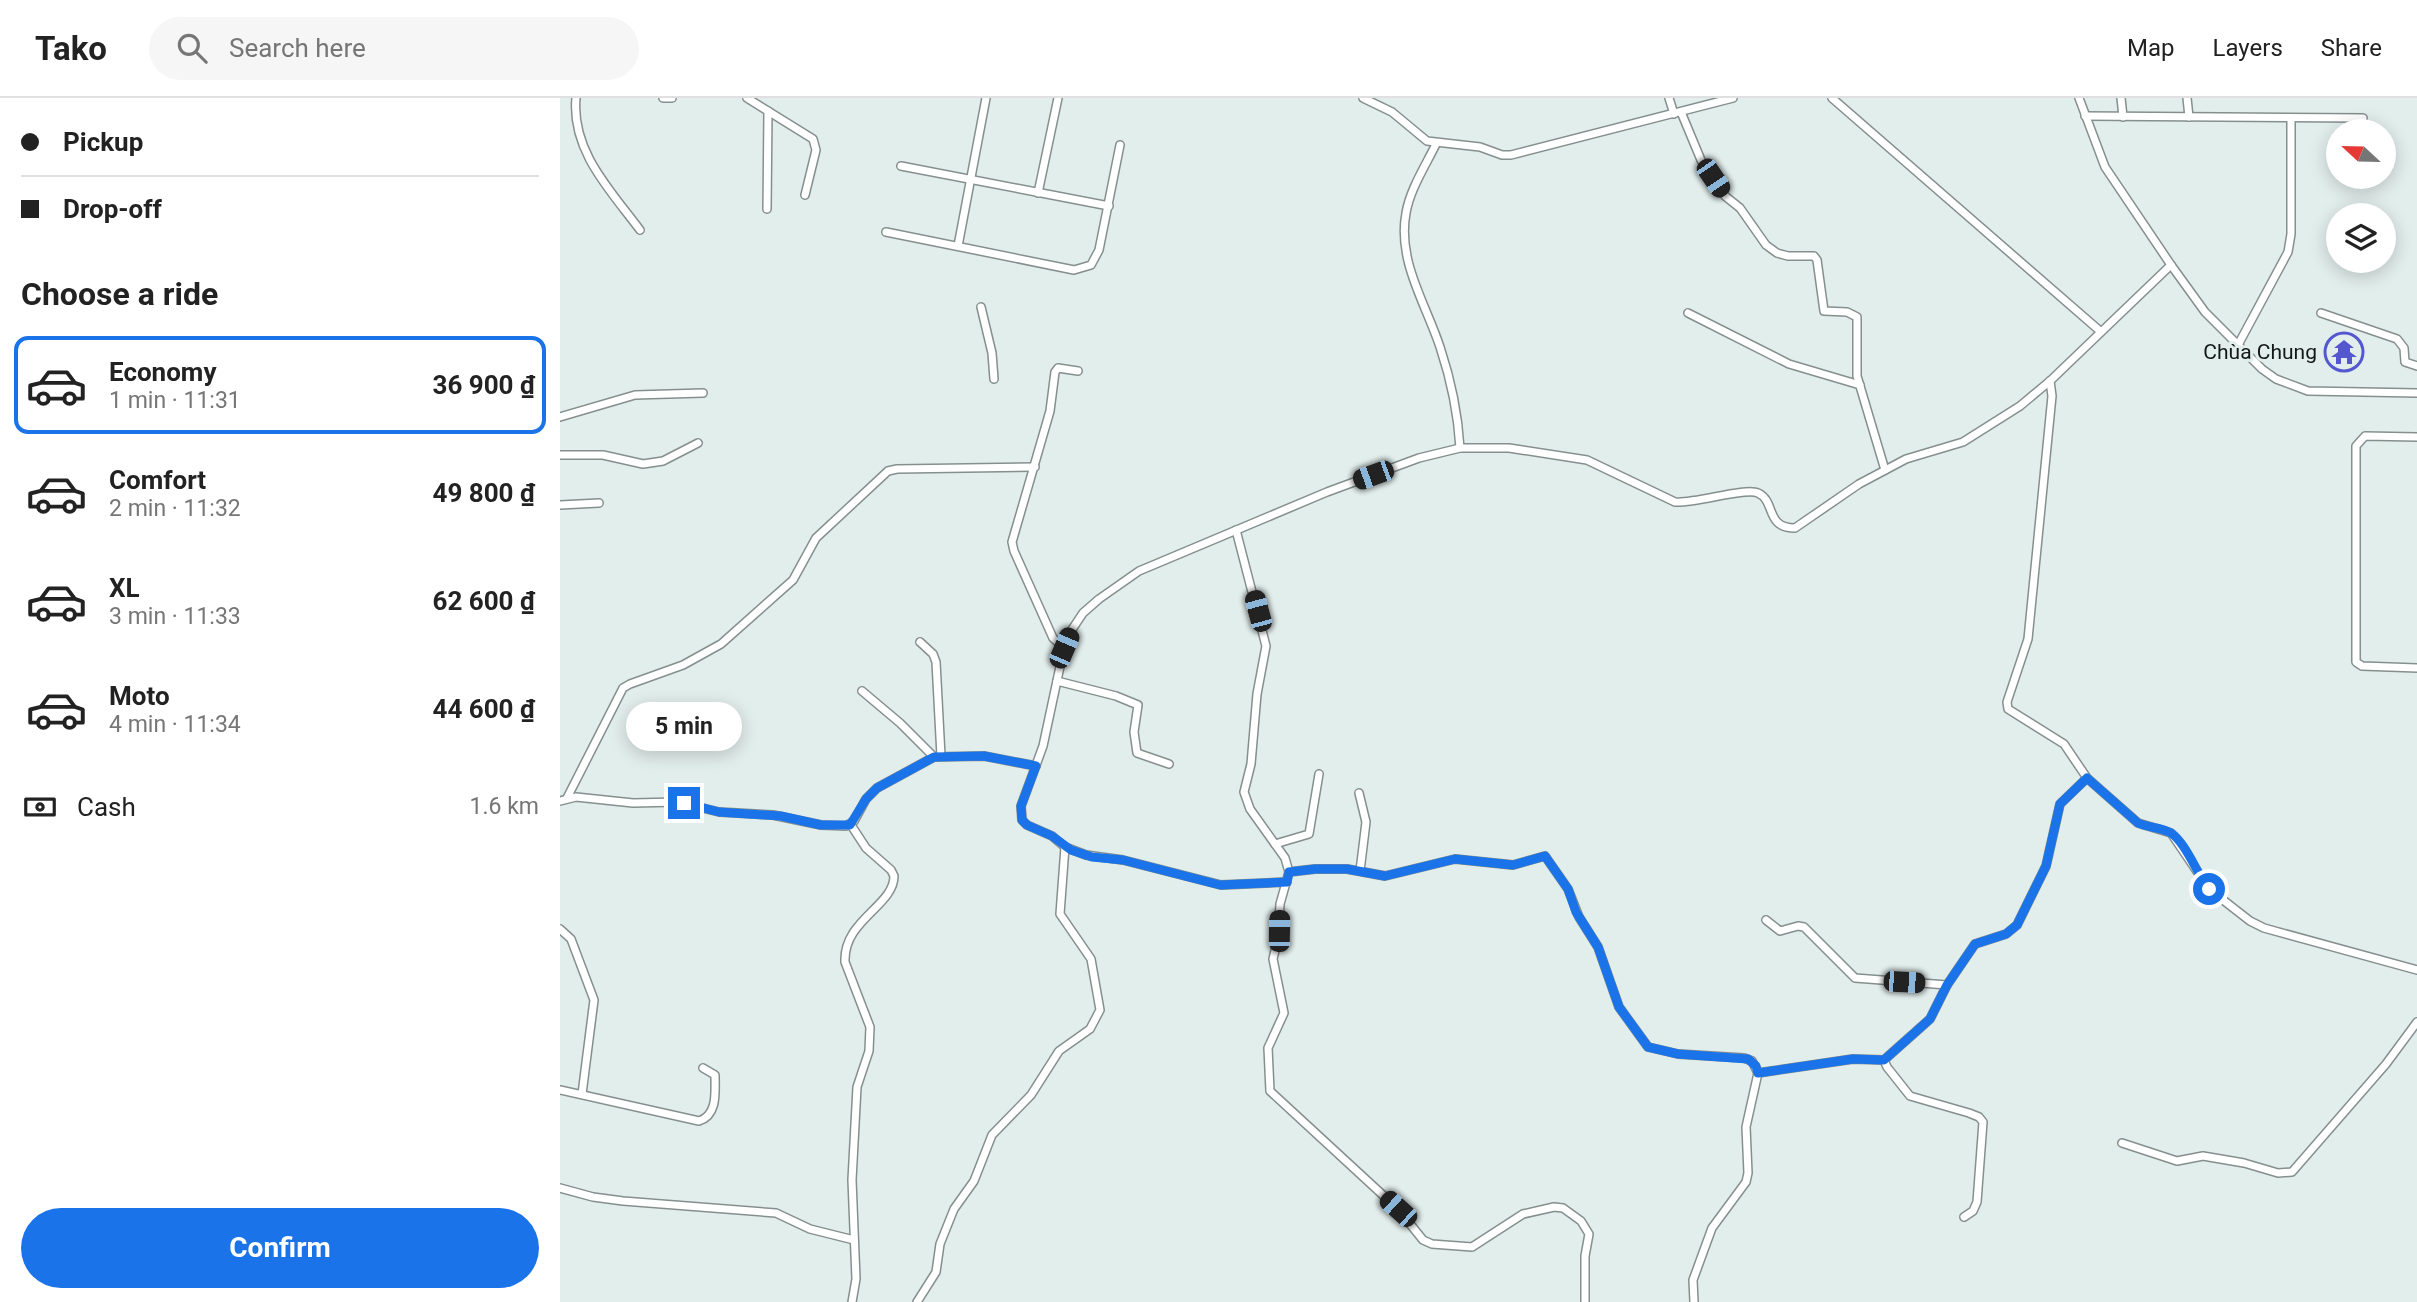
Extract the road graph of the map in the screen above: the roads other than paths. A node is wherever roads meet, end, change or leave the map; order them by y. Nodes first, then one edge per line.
1 (576, 98) edge
2 (663, 98) edge
3 (672, 98) edge
4 (747, 98) edge
5 (986, 98) edge
6 (1058, 98) edge
7 (1363, 98) edge
8 (1669, 98) edge
9 (1733, 98) edge
10 (1832, 98) edge
11 (2079, 98) edge
12 (2121, 98) edge
13 (2187, 98) edge
14 (768, 111) junction
15 (1678, 113) junction
16 (2085, 117) junction
17 (2123, 117) junction
18 (2189, 117) junction
19 (2363, 118) dead end
20 (2291, 119) junction
21 (1437, 144) junction
22 (1120, 145) dead end
23 (901, 166) dead end
24 (970, 179) junction
25 (1038, 192) junction
26 (805, 195) dead end
27 (1109, 206) junction
28 (767, 209) dead end
29 (640, 230) dead end
30 (886, 232) dead end
31 (958, 246) junction
32 (2171, 265) junction
33 (981, 307) dead end
34 (1688, 313) dead end
35 (2321, 313) dead end
36 (2100, 331) junction
37 (2238, 345) junction
38 (2417, 366) edge
39 (1078, 371) dead end
40 (994, 379) dead end
41 (2050, 381) junction
42 (1860, 385) junction
43 (703, 393) dead end
44 (2417, 393) edge
45 (560, 417) edge
46 (2417, 436) edge
47 (698, 443) dead end
48 (1460, 448) junction
49 (560, 455) edge
50 (1035, 467) junction
51 (1885, 470) junction
52 (599, 503) dead end
53 (560, 505) edge
54 (1236, 530) junction
55 (920, 642) dead end
56 (1064, 648) junction
57 (2417, 668) edge
58 (1057, 681) junction
59 (862, 691) dead end
60 (938, 756) junction
61 (1169, 764) dead end
62 (1036, 766) junction
63 (1319, 774) dead end
64 (2087, 778) junction
65 (1359, 793) dead end
66 (564, 800) edge
67 (850, 825) junction
68 (1275, 844) junction
69 (1065, 847) junction
70 (1360, 871) junction
71 (1289, 872) junction
72 (1287, 882) junction
73 (1766, 919) dead end
74 (560, 929) edge
75 (2417, 970) edge
76 (1947, 985) junction
77 (2417, 1022) edge
78 (1884, 1060) junction
79 (703, 1068) dead end
80 (1758, 1073) junction
81 (560, 1090) edge
82 (582, 1094) junction
83 (2122, 1143) dead end
84 (560, 1188) edge
85 (1964, 1217) dead end
86 (853, 1240) junction
87 (852, 1302) edge
88 (917, 1302) edge
89 (1586, 1302) edge
90 (1694, 1302) edge

1 - 29 street
2 - 3 street
4 - 14 street
5 - 24 street
6 - 25 street
7 - 21 street
8 - 15 street
9 - 15 street
10 - 36 street
11 - 16 street
12 - 17 street
13 - 18 street
14 - 26 street
14 - 28 street
15 - 21 street
15 - 42 street
16 - 17 street
16 - 32 street
17 - 18 street
18 - 20 street
19 - 20 street
20 - 37 street
21 - 48 street
22 - 27 street
23 - 24 street
24 - 25 street
24 - 31 street
25 - 27 street
27 - 31 street
30 - 31 street
32 - 36 street
32 - 37 street
33 - 40 street
34 - 42 street
35 - 38 street
36 - 41 street
37 - 44 street
39 - 50 street
41 - 51 street
41 - 64 street
42 - 51 street
43 - 45 street
46 - 57 street
47 - 49 street
48 - 51 street
48 - 54 street
50 - 56 street
50 - 66 street
52 - 53 street
54 - 56 street
54 - 68 street
55 - 60 street
56 - 58 street
58 - 61 street
58 - 62 street
59 - 60 street
60 - 62 street
60 - 67 street
62 - 69 street
63 - 68 street
64 - 75 street
64 - 76 street
65 - 70 street
66 - 67 street
67 - 86 street
68 - 71 street
69 - 72 street
69 - 88 street
70 - 71 street
70 - 80 street
71 - 72 street
72 - 89 street
73 - 76 street
74 - 82 street
76 - 78 street
77 - 83 street
78 - 80 street
78 - 85 street
79 - 82 street
80 - 90 street
81 - 82 street
84 - 86 street
86 - 87 street

